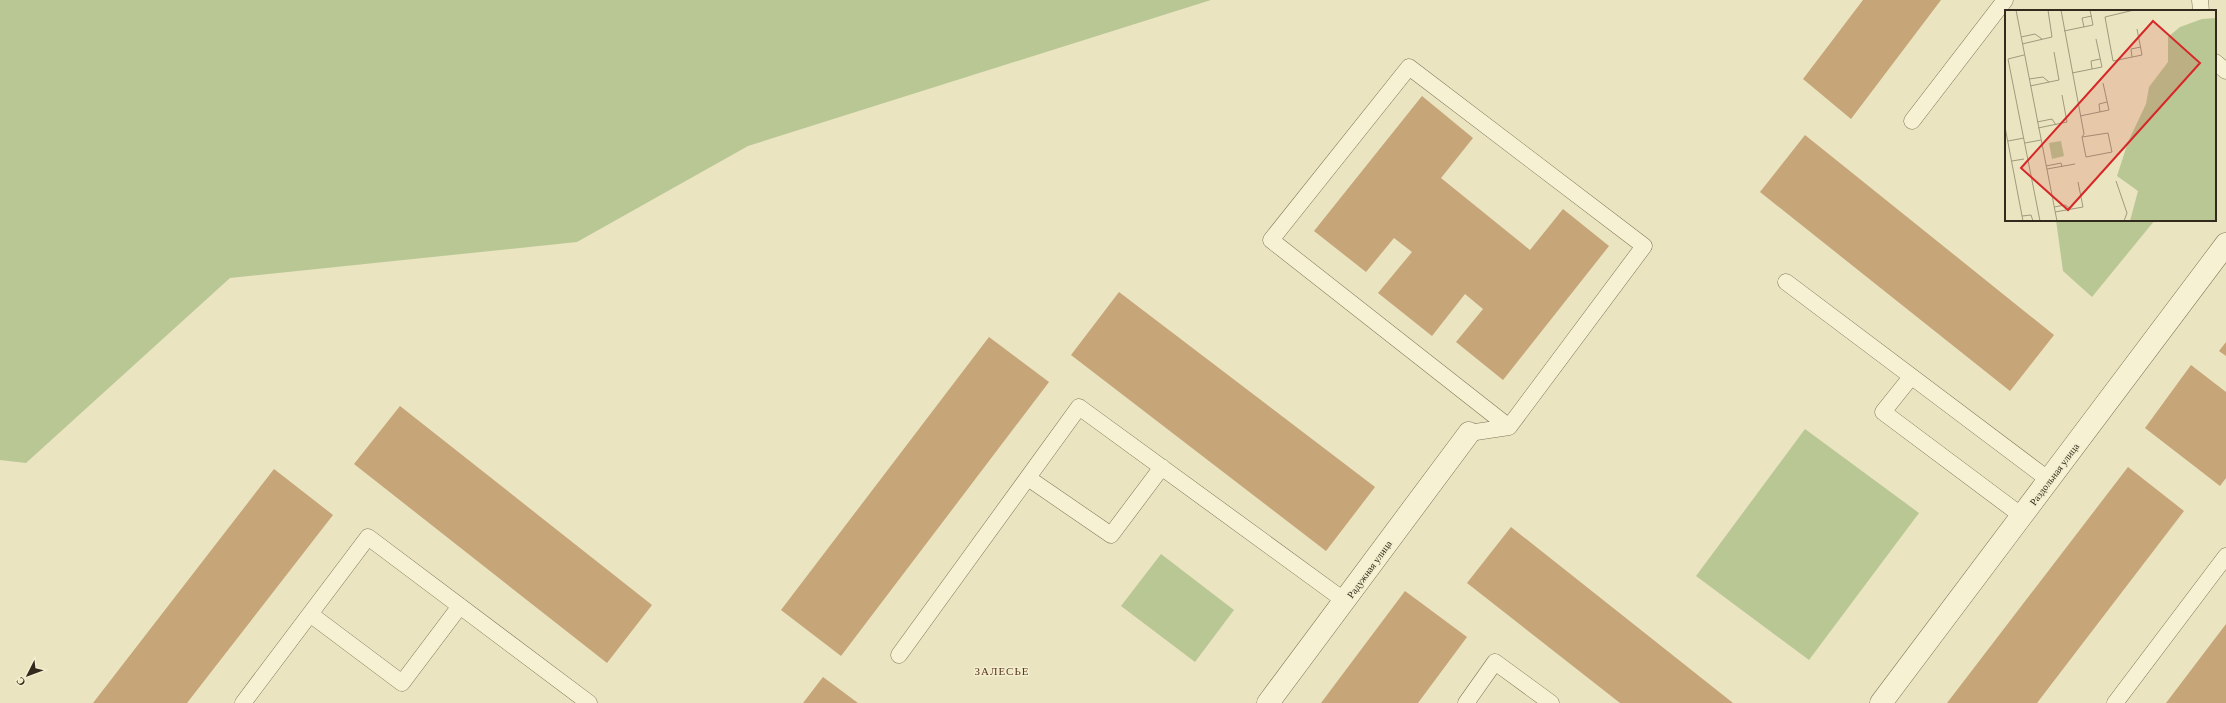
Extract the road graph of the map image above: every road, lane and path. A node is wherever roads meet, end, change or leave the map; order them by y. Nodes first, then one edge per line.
1 (2005, 0) edge
2 (2200, 0) edge
3 (2201, 10) edge
4 (2216, 63) edge
5 (2226, 71) edge
6 (1912, 121) dead end
7 (2226, 244) edge
8 (1786, 282) dead end
9 (1911, 376) junction
10 (1509, 427) junction
11 (1469, 433) joint
12 (1162, 467) junction
13 (1028, 478) junction
14 (2049, 480) junction
15 (2022, 516) junction
16 (2226, 556) edge
17 (1345, 601) junction
18 (460, 606) junction
19 (310, 614) junction
20 (899, 655) dead end
21 (243, 703) edge
22 (589, 703) edge
23 (1268, 703) edge
24 (1466, 703) edge
25 (1551, 703) edge
26 (1881, 703) edge
27 (2115, 703) edge

1 - 6 lane
2 - 3 lane
4 - 5 lane
7 - 14 street, Раздольная улица
8 - 9 lane
9 - 14 lane
9 - 15 lane
10 - 10 lane
10 - 11 lane
11 - 17 street, Радужная улица
12 - 13 lane
12 - 13 lane
12 - 17 lane
13 - 20 lane
14 - 15 street, Раздольная улица
15 - 26 street, Раздольная улица
16 - 27 lane
17 - 23 street, Радужная улица
18 - 19 lane
18 - 19 lane
18 - 22 lane
19 - 21 lane
24 - 25 lane

